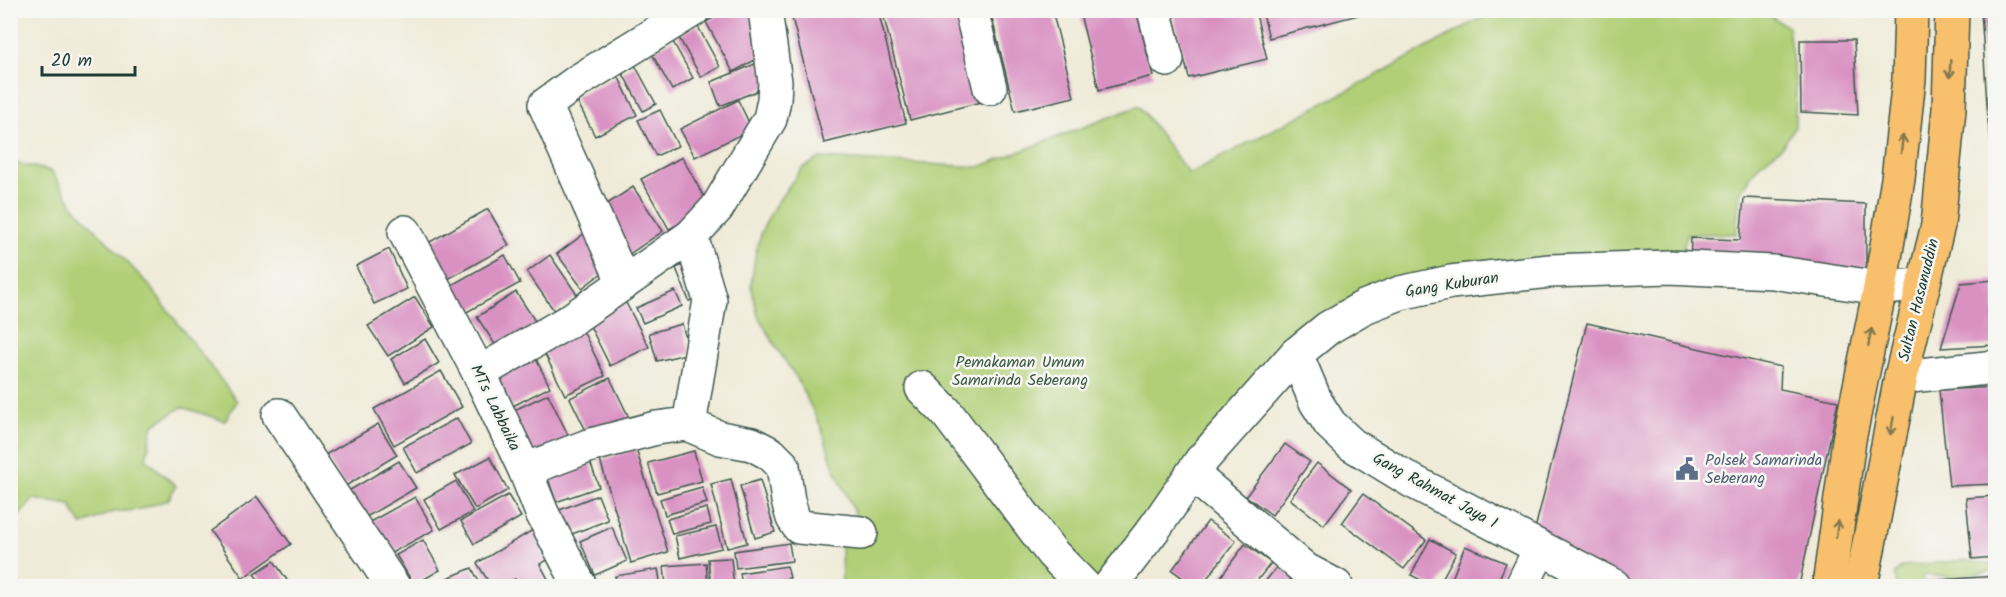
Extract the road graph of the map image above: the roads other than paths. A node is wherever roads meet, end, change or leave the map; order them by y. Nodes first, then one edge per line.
1 (693, 10) edge
2 (765, 10) edge
3 (970, 10) edge
4 (1154, 10) edge
5 (1911, 10) edge
6 (1952, 10) edge
7 (1167, 60) dead end
8 (990, 88) dead end
9 (405, 231) dead end
10 (691, 236) junction
11 (624, 283) junction
12 (1922, 285) junction
13 (1880, 288) junction
14 (1296, 354) junction
15 (1995, 367) edge
16 (479, 373) junction
17 (1901, 377) junction
18 (922, 388) dead end
19 (279, 415) dead end
20 (687, 424) junction
21 (525, 470) junction
22 (1192, 474) junction
23 (861, 533) dead end
24 (1540, 549) junction
25 (393, 586) edge
26 (580, 586) edge
27 (1084, 586) edge
28 (1110, 586) edge
29 (1336, 586) edge
30 (1522, 586) edge
31 (1614, 586) edge
32 (1829, 586) edge
33 (1861, 586) edge

1 - 11 street
2 - 10 street
3 - 8 street
4 - 7 street
13 -> 5 main road
6 -> 12 main road, Sultan Hasanuddin
9 - 16 street, MTs Labbaika
10 - 11 street
10 - 20 street
11 - 16 street
12 - 13 street, Gang Kuburan
12 - 17 main road, Sultan Hasanuddin
13 - 14 street, Gang Kuburan
32 -> 13 main road
14 - 22 street, Gang Kuburan
14 - 24 street, Gang Rahmat Jaya 1
15 - 17 street
16 - 21 street, MTs Labbaika
17 -> 33 main road, Sultan Hasanuddin
18 - 27 street
19 - 25 street
20 - 21 street
20 - 23 street
21 - 26 street, MTs Labbaika
22 - 28 street, Gang Kuburan
22 - 29 street
24 - 30 street
24 - 31 street, Gang Rahmat Jaya 1

